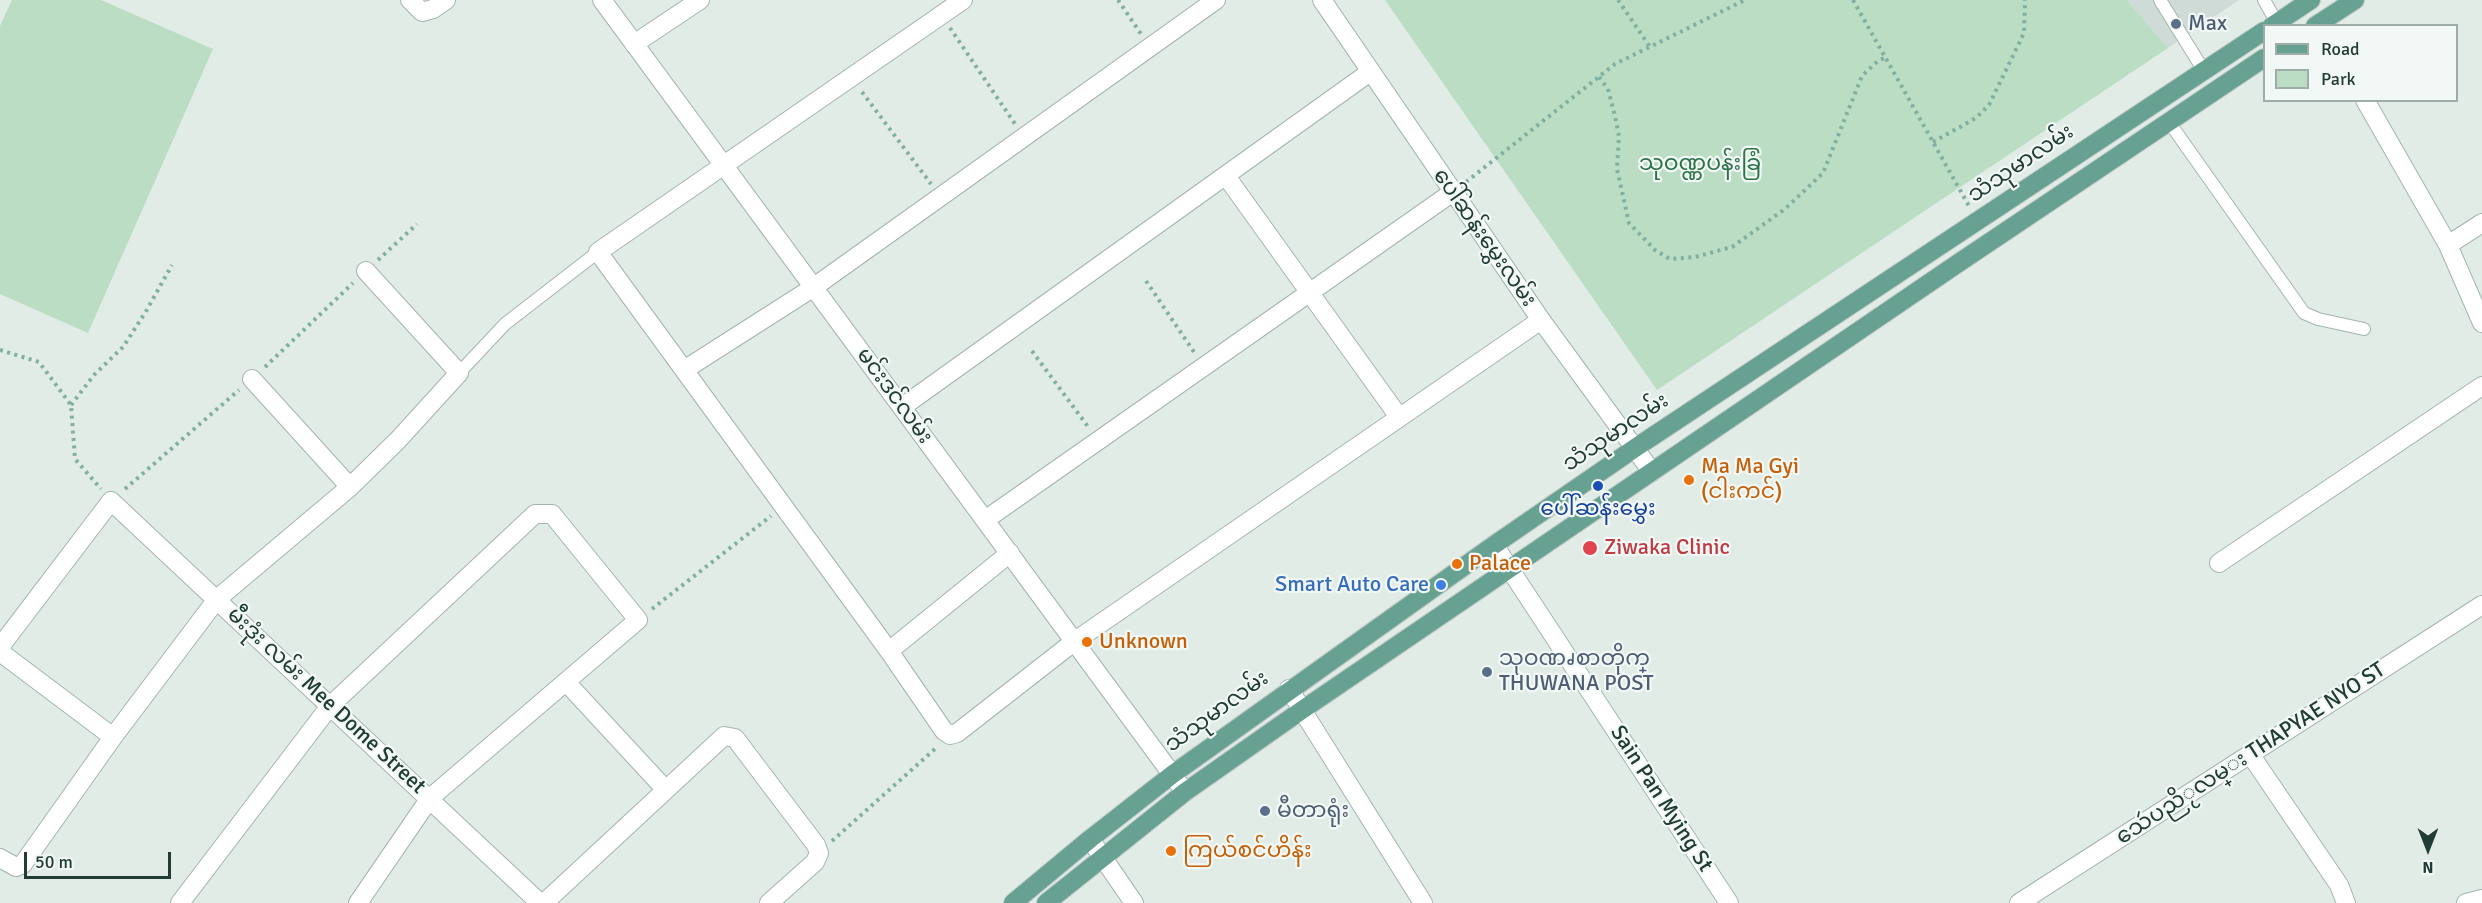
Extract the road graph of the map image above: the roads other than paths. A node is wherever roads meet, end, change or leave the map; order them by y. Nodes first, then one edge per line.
1 (410, 0) edge
2 (446, 0) edge
3 (602, 0) edge
4 (700, 0) edge
5 (1216, 0) edge
6 (1322, 0) edge
7 (2160, 0) edge
8 (2264, 0) edge
9 (2355, 0) edge
10 (2309, 1) edge
11 (951, 6) edge
12 (2270, 24) edge
13 (2274, 24) edge
14 (2319, 24) edge
15 (2263, 31) edge
16 (634, 44) junction
17 (2263, 59) edge
18 (2204, 71) junction
19 (1370, 72) junction
20 (2366, 102) edge
21 (2169, 122) junction
22 (724, 166) junction
23 (1226, 176) junction
24 (1453, 192) junction
25 (2482, 224) edge
26 (2448, 245) junction
27 (598, 252) junction
28 (366, 271) road end
29 (814, 287) junction
30 (1309, 294) junction
31 (1542, 320) junction
32 (2482, 323) edge
33 (2364, 329) dead end
34 (684, 370) junction
35 (459, 373) junction
36 (252, 379) dead end
37 (2482, 386) edge
38 (902, 407) junction
39 (1400, 417) junction
40 (1635, 448) junction
41 (1652, 472) junction
42 (350, 487) junction
43 (985, 520) junction
44 (1494, 545) junction
45 (1010, 553) junction
46 (2219, 563) dead end
47 (1510, 568) junction
48 (217, 599) junction
49 (2482, 605) edge
50 (1075, 641) junction
51 (0, 647) edge
52 (889, 651) junction
53 (0, 652) edge
54 (566, 682) junction
55 (1289, 690) junction
56 (330, 706) junction
57 (1302, 710) junction
58 (113, 737) junction
59 (2250, 754) junction
60 (1173, 774) junction
61 (665, 789) junction
62 (1185, 792) junction
63 (430, 798) junction
64 (1090, 839) junction
65 (1102, 857) junction
66 (0, 858) edge
67 (2482, 899) edge
68 (1727, 902) edge
69 (180, 903) edge
70 (358, 903) edge
71 (542, 903) edge
72 (769, 903) edge
73 (1013, 903) edge
74 (1047, 903) edge
75 (1134, 903) edge
76 (1423, 903) edge
77 (2019, 903) edge
78 (2346, 903) edge
79 (2466, 903) edge

1 - 2 street
3 - 16 street, မင်းဒင်လမ်း
4 - 16 street
5 - 29 street
6 - 19 street, ပေါ်ဆန်းမွှေးလမ်း
7 - 18 lane
8 - 12 lane
9 - 14 main road
10 - 13 main road, သံသုမာလမ်း
10 - 14 street
11 - 22 street
15 - 18 main road, သံသုမာလမ်း
16 - 22 street, မင်းဒင်လမ်း
17 - 21 main road, သံသုမာလမ်း
18 - 40 main road, သံသုမာလမ်း
19 - 23 street
19 - 24 street, ပေါ်ဆန်းမွှေးလမ်း
20 - 26 street
21 - 33 lane
21 - 41 main road, သံသုမာလမ်း
22 - 27 street
22 - 29 street, မင်းဒင်လမ်း
23 - 30 street
23 - 38 street
24 - 30 street
24 - 31 street, ပေါ်ဆန်းမွှေးလမ်း
25 - 26 street
26 - 32 street
27 - 34 street
27 - 35 lane
28 - 35 street
29 - 34 street
29 - 38 street, မင်းဒင်လမ်း
30 - 39 street
30 - 43 street
31 - 39 street
31 - 40 street, ပေါ်ဆန်းမွှေးလမ်း
34 - 52 street
35 - 42 street
36 - 42 street
37 - 46 street
38 - 43 street, မင်းဒင်လမ်း
39 - 50 street
40 - 41 street, ပေါ်ဆန်းမွှေးလမ်း
40 - 44 main road, သံသုမာလမ်း
41 - 47 main road, သံသုမာလမ်း
42 - 48 street
43 - 45 street, မင်းဒင်လမ်း
44 - 47 street, Sain Pan Mying St
44 - 55 main road, သံသုမာလမ်း
45 - 50 street, မင်းဒင်လမ်း
45 - 52 street
47 - 57 main road, သံသုမာလမ်း
47 - 68 street, Sain Pan Mying St
48 - 51 street, မီးဒုံး လမ်း Mee Dome Street
48 - 56 street, မီးဒုံး လမ်း Mee Dome Street
48 - 58 street
49 - 59 street, သေဴပညိႂလမ္း THAPYAE NYO ST
50 - 52 street
50 - 60 street, မင်းဒင်လမ်း
53 - 58 street
54 - 56 street
54 - 61 street
54 - 63 street
55 - 57 street
55 - 60 main road, သံသုမာလမ်း
56 - 63 street, မီးဒုံး လမ်း Mee Dome Street
56 - 69 street
57 - 62 main road, သံသုမာလမ်း
57 - 76 street
58 - 66 street
59 - 77 street, သေဴပညိႂလမ္း THAPYAE NYO ST
59 - 78 street
60 - 62 street, မင်းဒင်လမ်း
60 - 64 main road, သံသုမာလမ်း
61 - 71 street
61 - 72 street
62 - 65 main road, သံသုမာလမ်း
63 - 70 street
63 - 71 street, မီးဒုံး လမ်း Mee Dome Street
64 - 65 street
64 - 73 main road, သံသုမာလမ်း
65 - 74 main road, သံသုမာလမ်း
65 - 75 street
67 - 79 street

